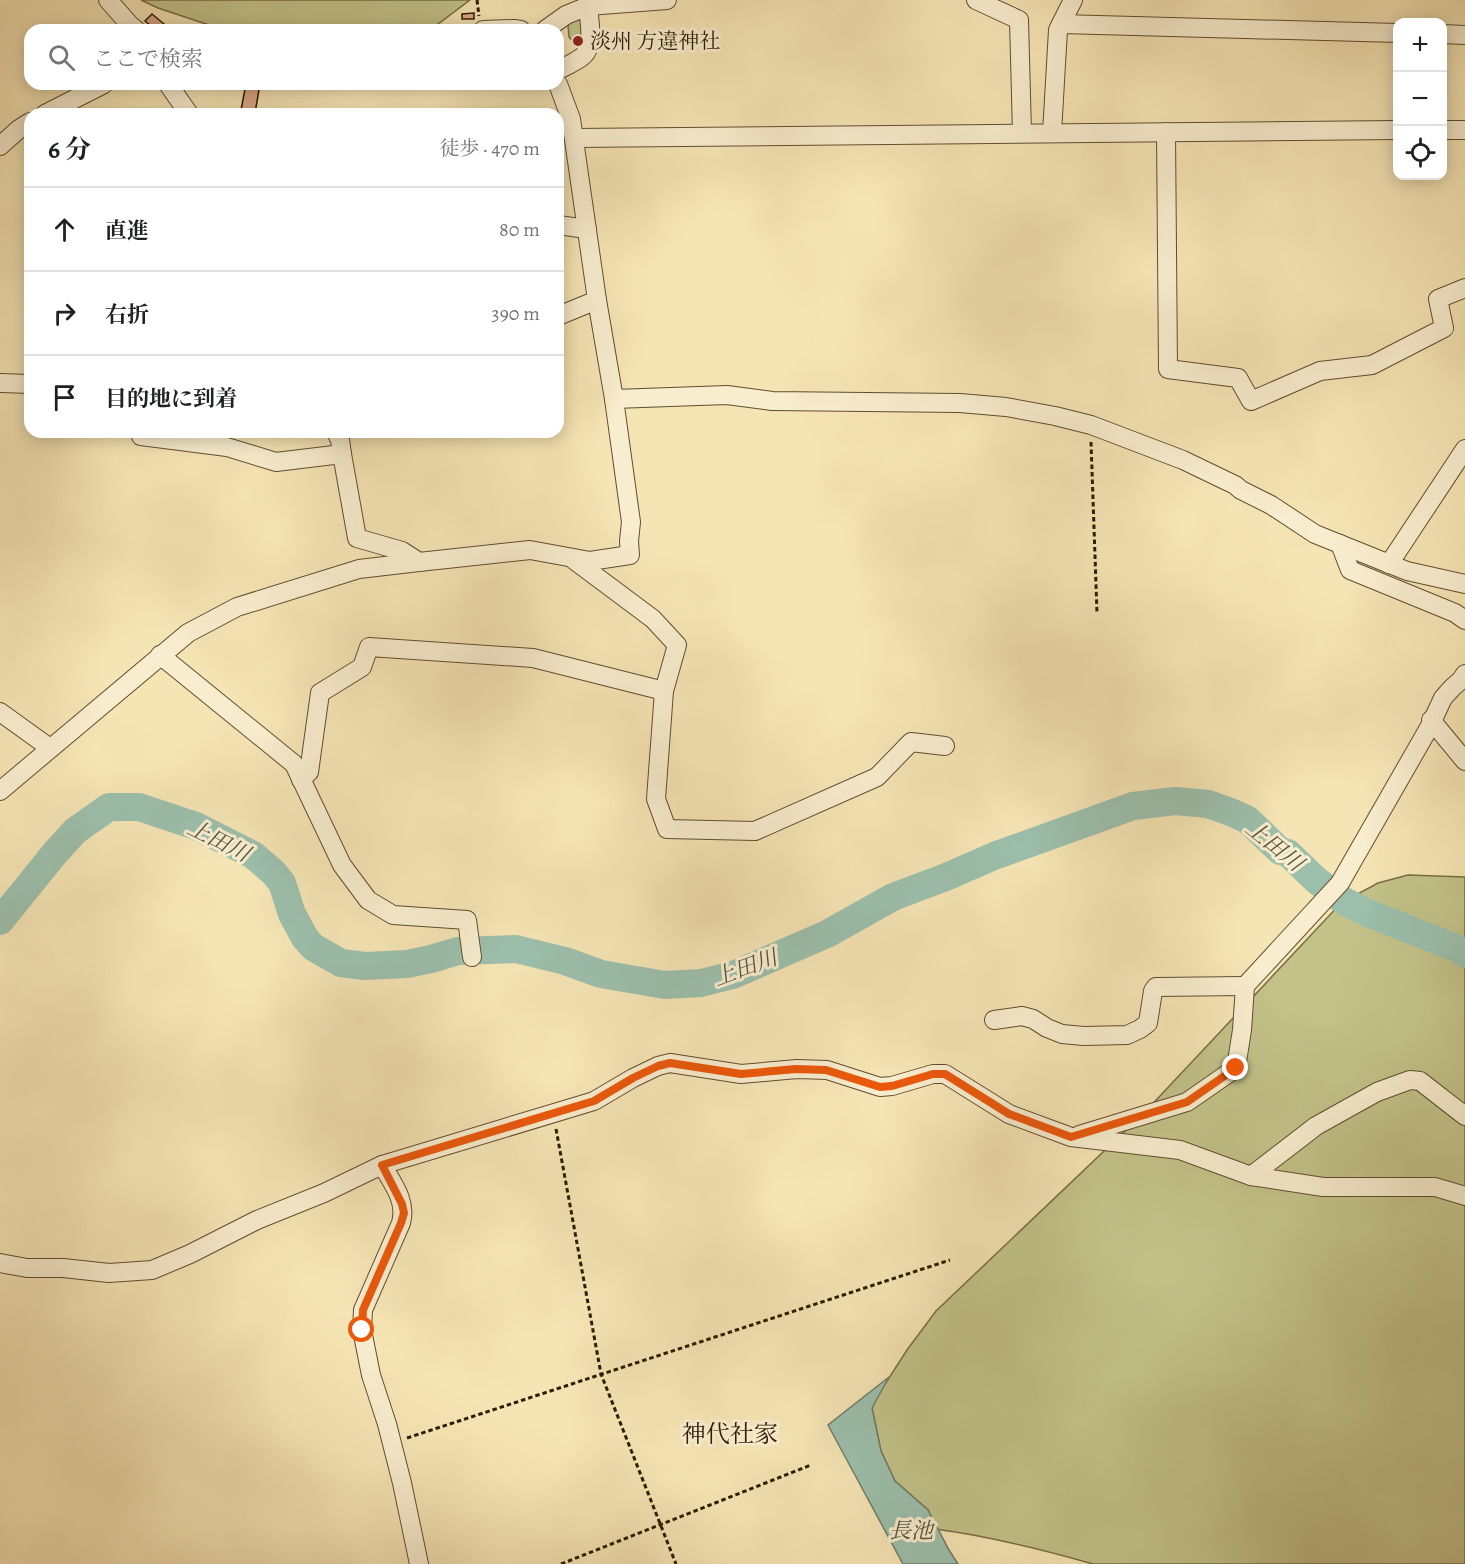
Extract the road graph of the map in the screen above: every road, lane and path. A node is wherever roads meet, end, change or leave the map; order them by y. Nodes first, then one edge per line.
1 (108, 0) edge
2 (477, 0) edge
3 (667, 0) edge
4 (976, 0) edge
5 (1073, 0) edge
6 (588, 6) junction
7 (130, 24) edge
8 (481, 24) edge
9 (553, 24) edge
10 (1061, 24) junction
11 (1393, 33) edge
12 (1447, 34) edge
13 (1465, 35) edge
14 (564, 67) edge
15 (92, 90) edge
16 (172, 90) edge
17 (560, 90) edge
18 (57, 108) edge
19 (185, 108) edge
20 (24, 126) edge
21 (1393, 130) edge
22 (1447, 130) edge
23 (1465, 130) edge
24 (1166, 132) junction
25 (1022, 133) junction
26 (1052, 133) junction
27 (574, 138) junction
28 (0, 146) edge
29 (564, 226) edge
30 (587, 229) junction
31 (1465, 288) edge
32 (597, 300) junction
33 (564, 314) edge
34 (0, 383) edge
35 (24, 384) edge
36 (614, 399) junction
37 (1091, 425) junction
38 (157, 438) edge
39 (339, 438) edge
40 (1465, 449) edge
41 (342, 454) junction
42 (1340, 544) junction
43 (570, 557) junction
44 (419, 562) junction
45 (1389, 564) junction
46 (1465, 584) edge
47 (1097, 613) dead end
48 (1465, 620) edge
49 (160, 655) junction
50 (1465, 674) edge
51 (664, 691) junction
52 (0, 712) edge
53 (1431, 720) junction
54 (945, 746) dead end
55 (50, 748) junction
56 (1465, 761) edge
57 (302, 780) junction
58 (0, 791) edge
59 (472, 957) dead end
60 (1245, 986) junction
61 (994, 1020) dead end
62 (553, 1113) junction
63 (1465, 1116) edge
64 (1071, 1137) junction
65 (382, 1165) junction
66 (1251, 1176) junction
67 (1465, 1197) edge
68 (950, 1260) dead end
69 (0, 1263) edge
70 (601, 1374) junction
71 (392, 1443) junction
72 (811, 1465) dead end
73 (661, 1524) junction
74 (419, 1564) edge
75 (561, 1564) edge
76 (676, 1564) edge

1 - 7 street
2 - 8 path
3 - 6 street
4 - 25 street
5 - 10 street
6 - 9 street
6 - 14 street
10 - 11 street
10 - 26 street
12 - 13 street
15 - 18 street
16 - 19 street
17 - 27 street
20 - 28 street
21 - 24 street
22 - 23 street
24 - 26 street
24 - 31 street
25 - 26 street
25 - 27 street
27 - 30 street
29 - 30 street
30 - 32 street
32 - 33 street
32 - 36 street
34 - 35 street
36 - 37 street
36 - 43 street
37 - 42 street
37 - 47 path
38 - 41 street
39 - 41 street
40 - 45 street
41 - 44 street
42 - 45 street
42 - 48 street
43 - 44 street
43 - 51 street
44 - 49 street
45 - 46 street
49 - 55 street
49 - 57 street
50 - 53 street
51 - 54 street
51 - 57 street
52 - 55 street
53 - 56 street
53 - 60 street
55 - 58 street
57 - 59 street
60 - 61 street
60 - 64 street
62 - 64 street
62 - 65 street
62 - 70 path
63 - 66 street
64 - 66 street
65 - 69 street
65 - 71 street
66 - 67 street
68 - 70 path
70 - 71 path
70 - 73 path
71 - 74 street
72 - 73 path
73 - 75 path
73 - 76 path

